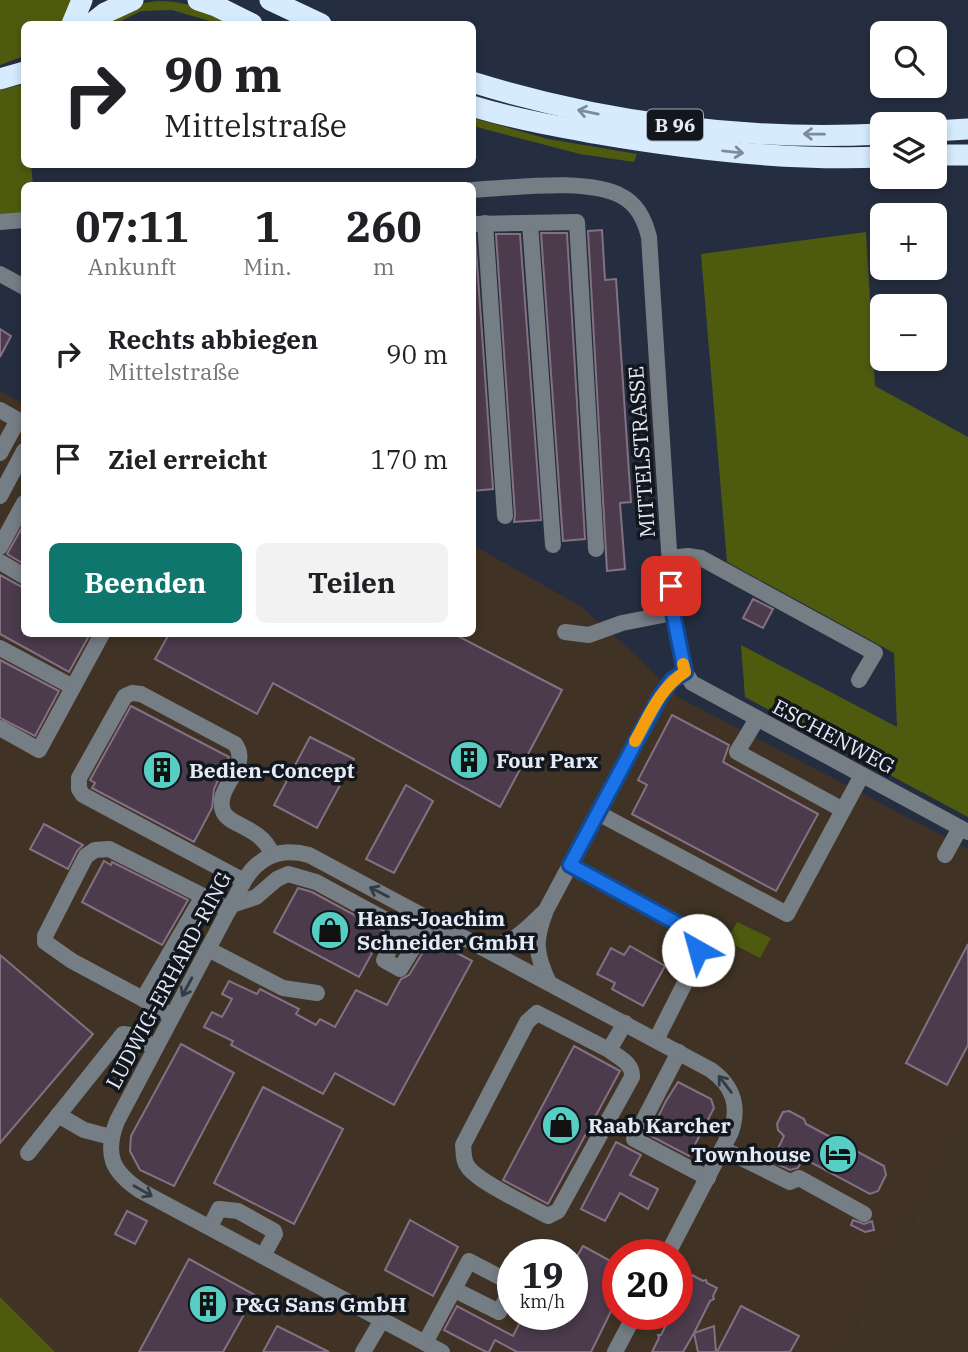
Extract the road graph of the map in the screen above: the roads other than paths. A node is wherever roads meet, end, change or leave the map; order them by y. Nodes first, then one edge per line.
1 (82, 0) edge
2 (133, 0) edge
3 (198, 0) edge
4 (225, 0) edge
5 (270, 0) edge
6 (73, 21) edge
7 (95, 21) edge
8 (246, 21) edge
9 (263, 21) edge
10 (315, 21) edge
11 (476, 83) edge
12 (476, 107) edge
13 (968, 129) edge
14 (947, 130) edge
15 (870, 134) edge
16 (947, 155) edge
17 (968, 155) edge
18 (870, 157) edge
19 (476, 190) edge
20 (21, 220) edge
21 (0, 222) edge
22 (479, 223) edge
23 (530, 223) junction
24 (0, 274) edge
25 (21, 286) edge
26 (0, 410) edge
27 (0, 453) edge
28 (21, 457) edge
29 (8, 484) edge
30 (21, 508) edge
31 (505, 516) dead end
32 (554, 545) dead end
33 (0, 547) edge
34 (596, 549) dead end
35 (670, 558) junction
36 (0, 562) edge
37 (21, 574) edge
38 (673, 613) junction
39 (565, 632) dead end
40 (100, 637) edge
41 (0, 648) edge
42 (685, 672) junction
43 (859, 680) dead end
44 (73, 687) junction
45 (757, 719) junction
46 (0, 728) edge
47 (862, 775) junction
48 (844, 810) junction
49 (598, 813) junction
50 (964, 830) edge
51 (272, 854) junction
52 (945, 855) dead end
53 (570, 865) junction
54 (244, 881) junction
55 (203, 896) junction
56 (230, 908) junction
57 (546, 910) junction
58 (431, 919) junction
59 (401, 928) junction
60 (419, 938) junction
61 (482, 947) junction
62 (208, 949) junction
63 (549, 983) junction
64 (317, 993) dead end
65 (143, 999) junction
66 (172, 1016) junction
67 (625, 1023) junction
68 (656, 1040) junction
69 (155, 1047) junction
70 (609, 1050) junction
71 (678, 1052) junction
72 (58, 1115) junction
73 (111, 1137) junction
74 (723, 1149) junction
75 (28, 1153) dead end
76 (708, 1178) junction
77 (864, 1214) dead end
78 (210, 1227) junction
79 (676, 1239) edge
80 (263, 1256) junction
81 (497, 1277) edge
82 (455, 1290) junction
83 (497, 1311) edge
84 (382, 1320) junction
85 (627, 1330) edge
86 (425, 1343) junction
87 (363, 1352) edge
88 (442, 1352) edge
89 (615, 1352) edge

1 - 6 highway
2 - 7 highway
3 - 8 highway
4 - 9 highway
5 - 10 highway
15 -> 11 highway, B 96
12 -> 18 highway, B 96
13 - 14 highway
16 - 17 highway
19 - 35 street, MITTELSTRASSE
20 - 21 street
22 - 23 street
22 - 31 street
23 - 32 street
23 - 34 street
24 - 25 street
26 - 27 street
28 - 29 street
30 - 33 street
35 - 38 street, MITTELSTRASSE
35 - 43 street
36 - 37 street
38 - 39 street
38 - 42 street, MITTELSTRASSE
40 - 44 street
41 - 44 street
42 - 45 street, ESCHENWEG
42 - 49 street
44 - 46 street
45 - 47 street, ESCHENWEG
45 - 48 street
47 - 48 street
47 - 50 street, ESCHENWEG
48 - 49 street
49 - 53 street
50 - 52 street
51 - 54 street, LUDWIG-ERHARD-RING
51 - 54 street
58 -> 51 street
53 - 57 street
53 - 68 street
54 - 56 street, LUDWIG-ERHARD-RING
55 - 56 street
55 - 65 street
55 - 65 street
56 - 59 street
56 - 62 street, LUDWIG-ERHARD-RING
57 - 61 street
57 - 63 street
58 - 60 street
58 - 61 street
59 - 60 street
59 - 60 street
61 - 63 street
62 - 64 street
62 -> 66 street, LUDWIG-ERHARD-RING
63 - 67 street
65 - 66 street
66 - 69 street, LUDWIG-ERHARD-RING
67 - 68 street
67 - 70 street
68 - 71 street
69 - 72 street
69 - 73 street, LUDWIG-ERHARD-RING
70 - 70 street
74 -> 71 street
71 - 76 street
72 - 73 street
72 - 75 street
73 -> 78 street
74 - 76 street
74 - 77 street
76 - 79 street
78 - 80 street
78 - 80 street
80 - 84 street
81 - 82 street
82 - 83 street
82 - 86 street
84 - 86 street
84 - 87 street
85 - 89 street
86 - 88 street

